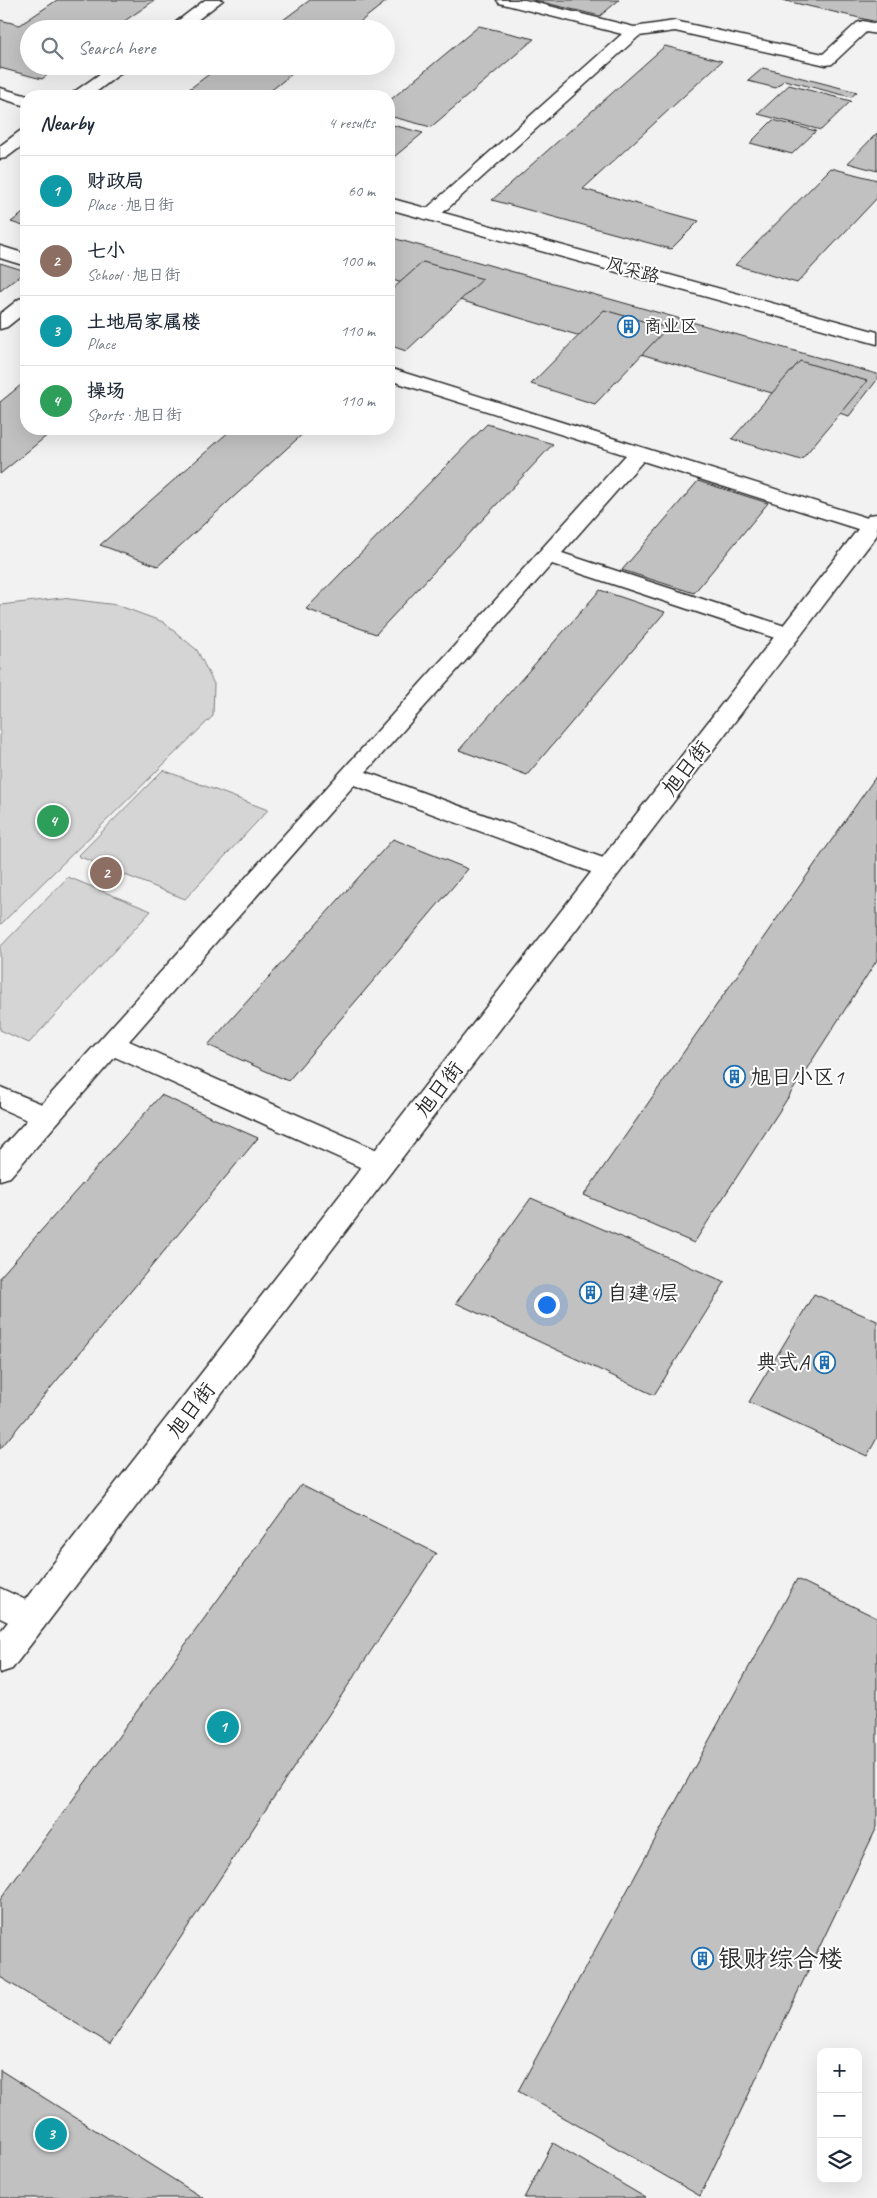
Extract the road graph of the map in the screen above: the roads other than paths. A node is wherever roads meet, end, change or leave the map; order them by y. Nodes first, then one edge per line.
1 (215, 0) edge
2 (505, 0) edge
3 (187, 20) edge
4 (877, 29) edge
5 (634, 32) junction
6 (109, 75) edge
7 (88, 90) edge
8 (0, 93) edge
9 (20, 99) edge
10 (20, 139) edge
11 (0, 154) edge
12 (395, 205) edge
13 (431, 214) junction
14 (0, 252) edge
15 (20, 258) edge
16 (20, 308) edge
17 (0, 323) edge
18 (877, 338) edge
19 (395, 376) edge
20 (639, 453) junction
21 (874, 523) edge
22 (547, 555) junction
23 (789, 635) junction
24 (350, 775) junction
25 (608, 869) junction
26 (111, 1044) junction
27 (0, 1097) edge
28 (46, 1117) junction
29 (381, 1164) junction
30 (0, 1169) edge
31 (0, 1602) edge
32 (31, 1618) junction
33 (0, 1658) edge

1 - 3 street
2 - 5 street
4 - 5 street
5 - 13 street
6 - 7 street
8 - 9 street
10 - 11 street
12 - 13 street, 风采路
13 - 18 street, 风采路
14 - 15 street
16 - 17 street
19 - 20 street
20 - 21 street
20 - 22 street
21 - 23 street, 旭日街
22 - 23 street
22 - 24 street
23 - 25 street, 旭日街
24 - 25 street
24 - 26 street
25 - 29 street, 旭日街
26 - 28 street
26 - 29 street
27 - 28 street
28 - 30 street
29 - 32 street, 旭日街
31 - 32 street
32 - 33 street, 旭日街

